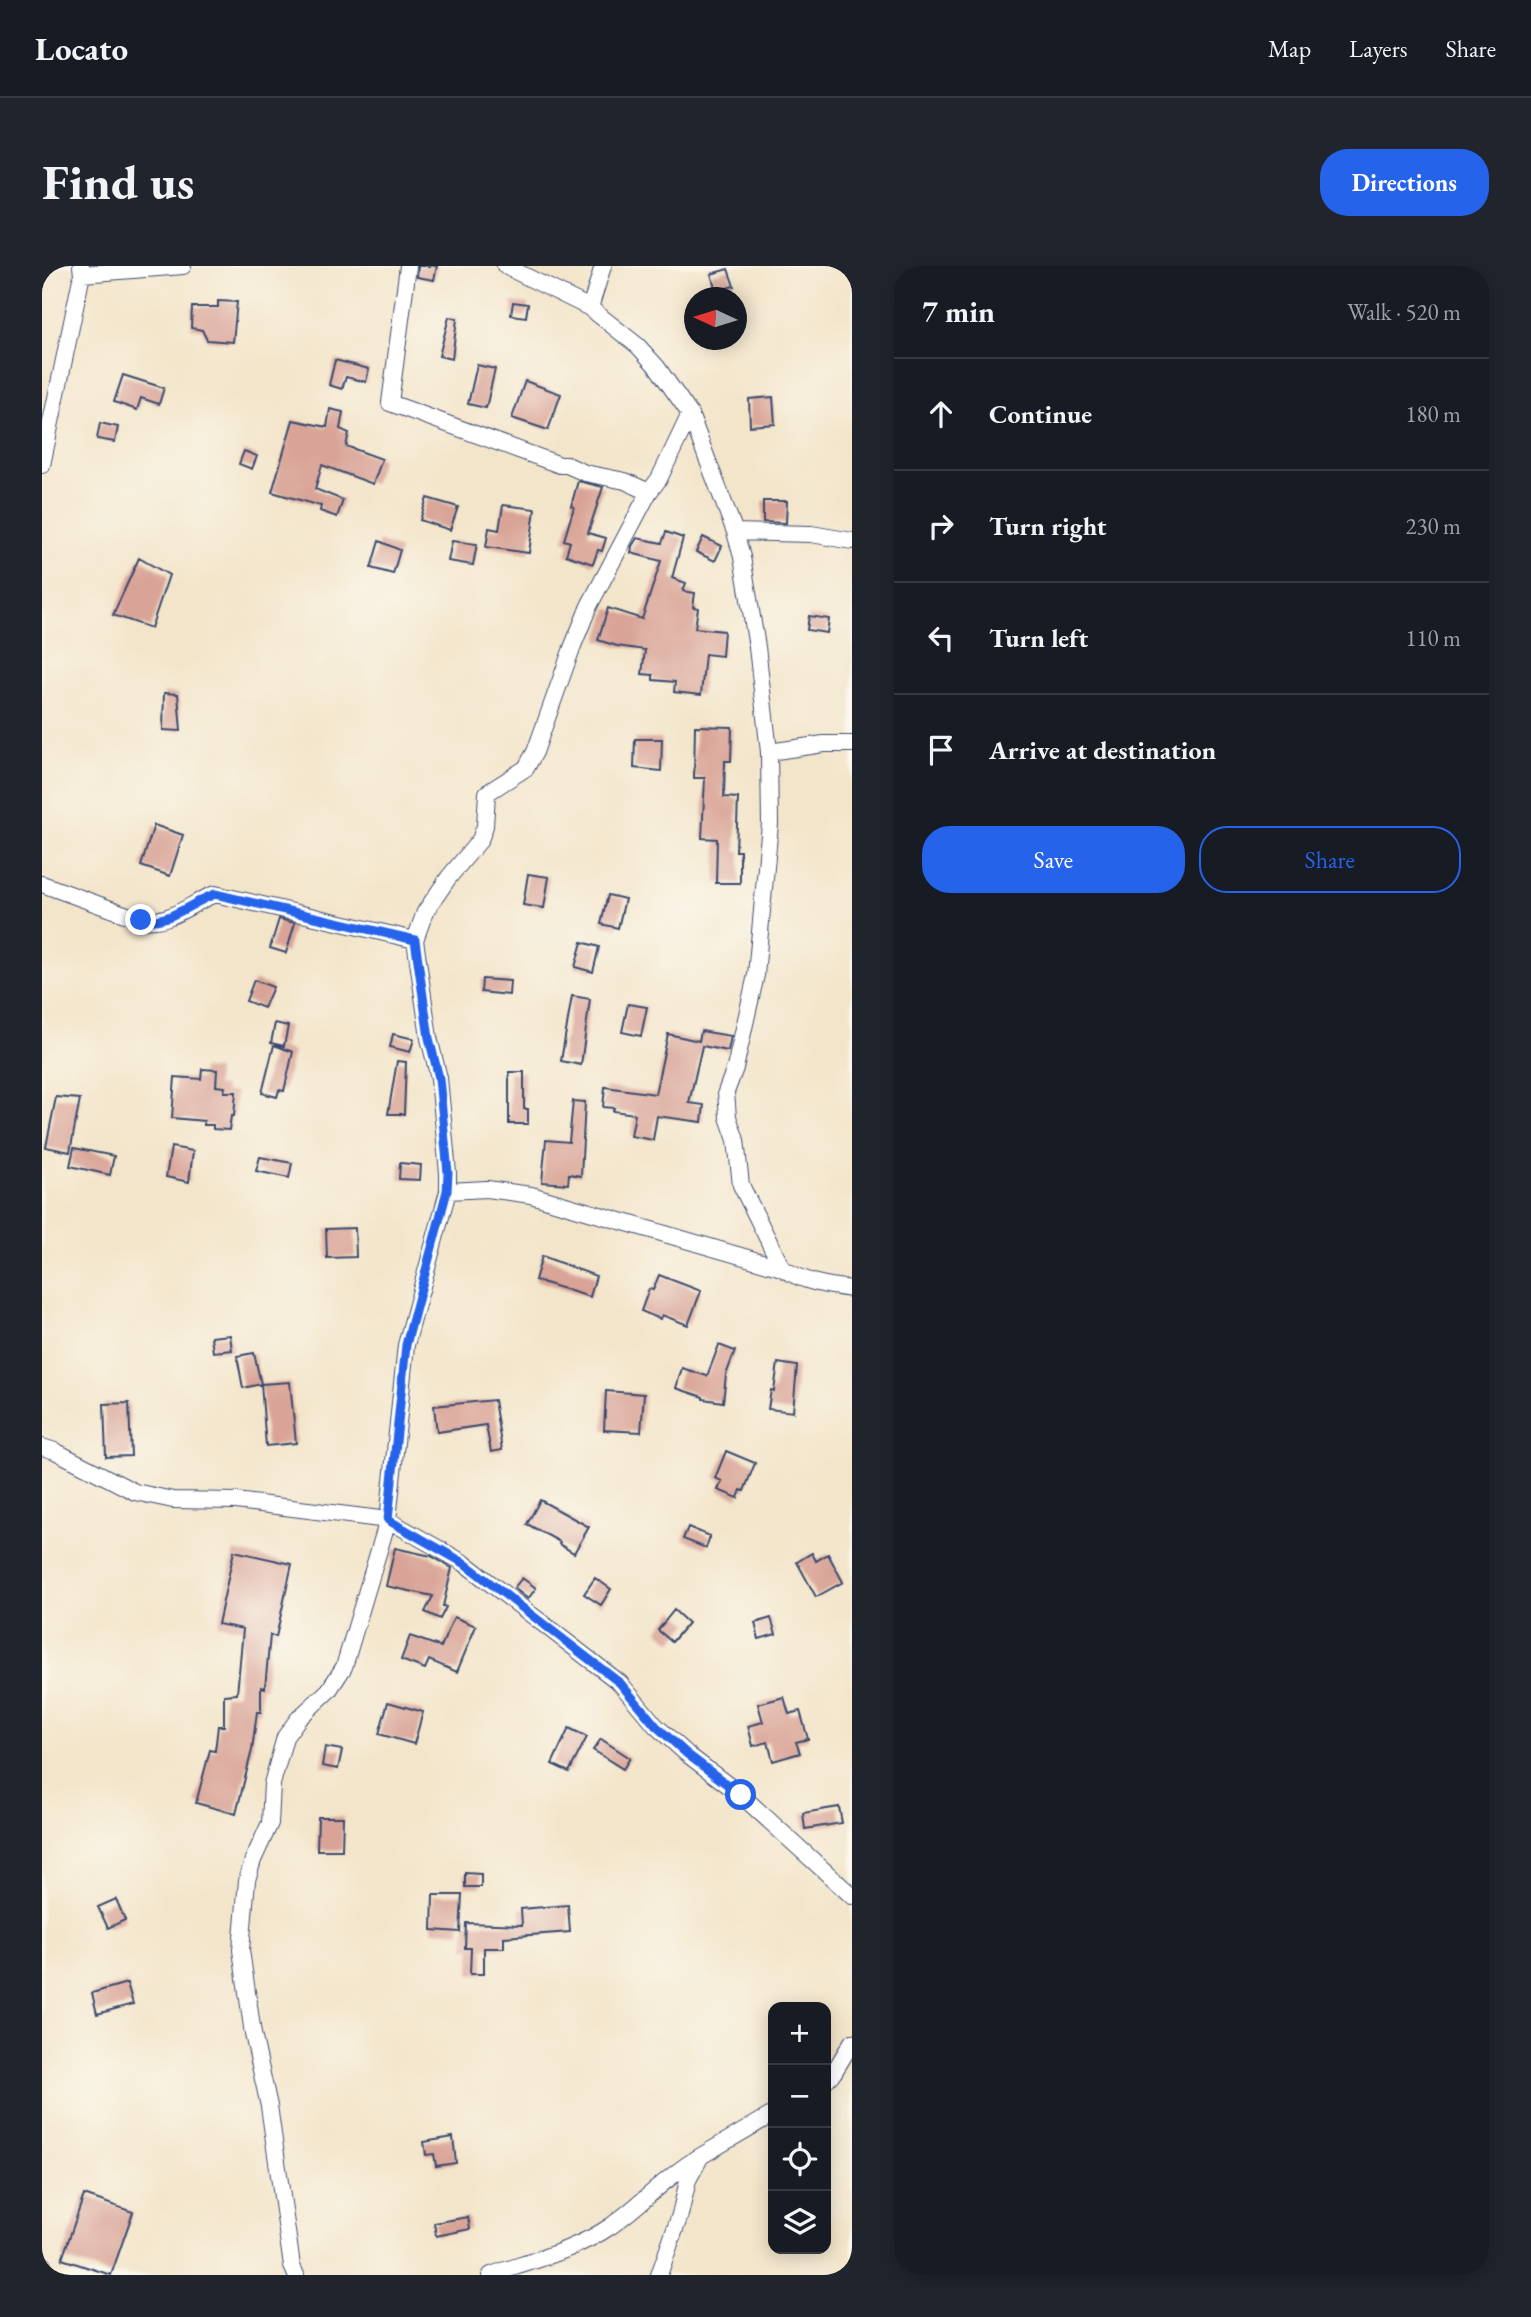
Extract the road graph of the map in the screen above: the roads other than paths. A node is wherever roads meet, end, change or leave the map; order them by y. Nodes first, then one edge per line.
1 (183, 266) edge
2 (408, 266) edge
3 (505, 266) edge
4 (603, 266) edge
5 (82, 270) edge
6 (590, 308) junction
7 (690, 414) junction
8 (42, 465) edge
9 (649, 492) junction
10 (735, 532) junction
11 (852, 541) edge
12 (852, 744) edge
13 (769, 752) junction
14 (42, 884) edge
15 (415, 940) junction
16 (447, 1191) junction
17 (782, 1268) junction
18 (852, 1289) edge
19 (42, 1447) edge
20 (388, 1520) junction
21 (852, 1896) edge
22 (852, 2042) edge
23 (831, 2075) edge
24 (768, 2117) edge
25 (701, 2156) junction
26 (42, 2264) edge
27 (48, 2275) edge
28 (296, 2275) edge
29 (491, 2275) edge
30 (659, 2275) edge

1 - 5 street
2 - 9 street
3 - 6 street
4 - 6 street
5 - 8 street
6 - 7 street
7 - 9 street
7 - 10 street
9 - 15 street
10 - 11 street
10 - 13 street
12 - 13 street
13 - 17 street
14 - 15 street
15 - 16 street
16 - 17 street
16 - 20 street
17 - 18 street
19 - 20 street
20 - 21 street
20 - 28 street
22 - 23 street
24 - 25 street
25 - 29 street
25 - 30 street
26 - 27 street

